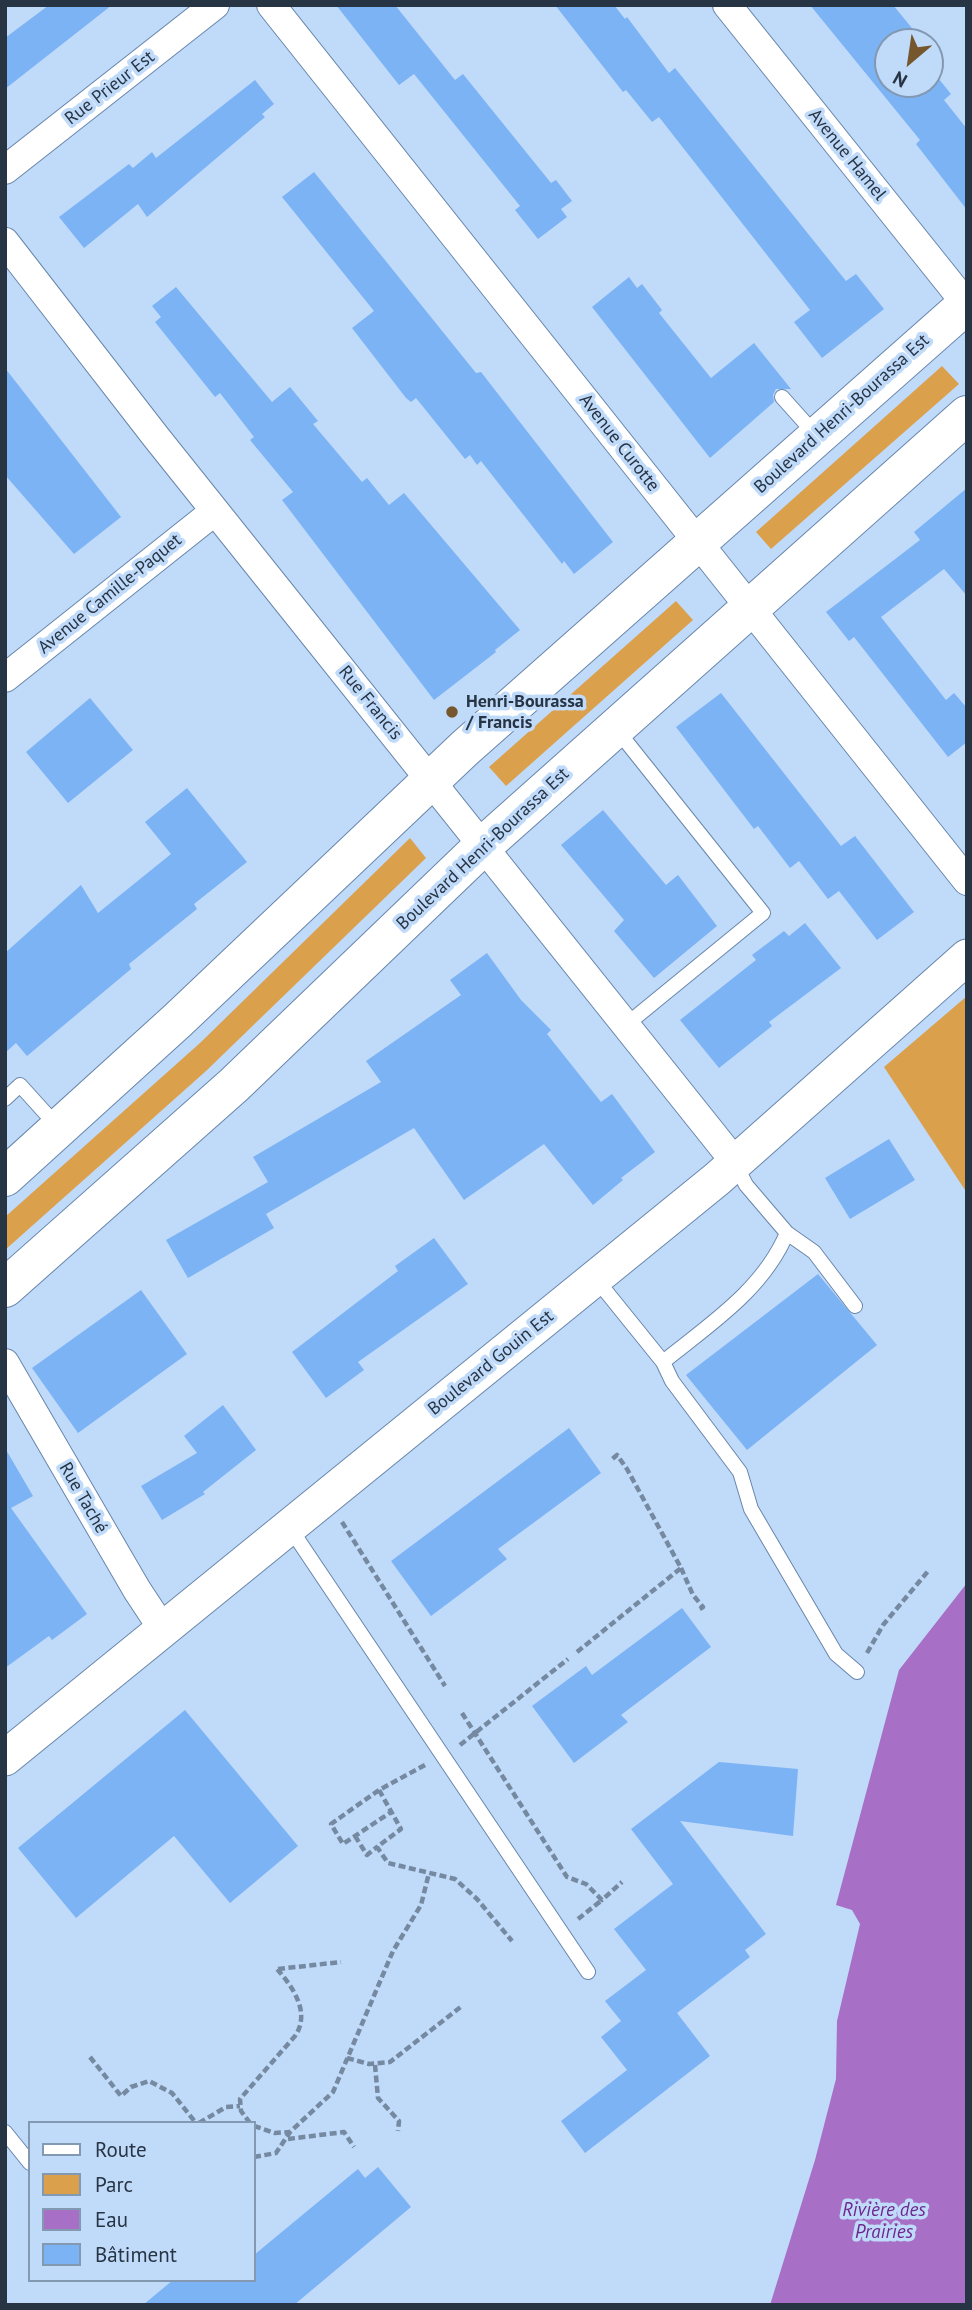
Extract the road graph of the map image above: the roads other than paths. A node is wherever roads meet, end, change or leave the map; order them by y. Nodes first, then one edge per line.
1 (215, 5) edge
2 (271, 5) edge
3 (727, 5) edge
4 (5, 170) edge
5 (5, 242) edge
6 (967, 304) edge
7 (782, 397) dead end
8 (967, 415) edge
9 (817, 437) junction
10 (215, 511) junction
11 (699, 543) junction
12 (751, 607) junction
13 (5, 678) edge
14 (615, 728) junction
15 (430, 779) junction
16 (484, 845) junction
17 (967, 881) edge
18 (967, 957) edge
19 (626, 1025) junction
20 (5, 1098) edge
21 (59, 1128) junction
22 (735, 1163) junction
23 (5, 1177) edge
24 (787, 1233) junction
25 (595, 1278) junction
26 (5, 1288) edge
27 (855, 1306) dead end
28 (663, 1362) junction
29 (5, 1363) edge
30 (290, 1528) junction
31 (164, 1631) junction
32 (857, 1672) road end
33 (5, 1758) edge
34 (589, 1972) dead end
35 (5, 2132) edge
36 (28, 2161) edge

1 - 4 street, Rue Prieur Est
2 - 11 street, Avenue Curotte
3 - 6 street, Avenue Hamel
5 - 10 street, Rue Francis
6 - 9 main road, Boulevard Henri-Bourassa Est
7 - 9 lane
8 - 12 main road, Boulevard Henri-Bourassa Est
9 - 11 main road, Boulevard Henri-Bourassa Est
10 - 13 street, Avenue Camille-Paquet
10 - 15 street, Rue Francis
11 - 12 street, Avenue Curotte
11 - 15 main road, Boulevard Henri-Bourassa Est
12 - 14 main road, Boulevard Henri-Bourassa Est
12 - 17 street, Avenue Curotte
14 - 16 main road, Boulevard Henri-Bourassa Est
14 - 19 lane
15 - 16 street, Rue Francis
15 - 21 main road, Boulevard Henri-Bourassa Est
16 - 19 street, Rue Francis
16 - 26 main road, Boulevard Henri-Bourassa Est
18 - 22 street, Boulevard Gouin Est
19 - 22 street, Rue Francis
20 - 21 lane
21 - 23 main road, Boulevard Henri-Bourassa Est
22 - 24 lane
22 - 25 street, Boulevard Gouin Est
24 - 27 lane
24 - 28 lane
25 - 28 lane
25 - 30 street, Boulevard Gouin Est
28 - 32 lane
29 - 31 street, Rue Taché
30 - 31 street, Boulevard Gouin Est
30 - 34 lane
31 - 33 street, Boulevard Gouin Est
35 - 36 lane

